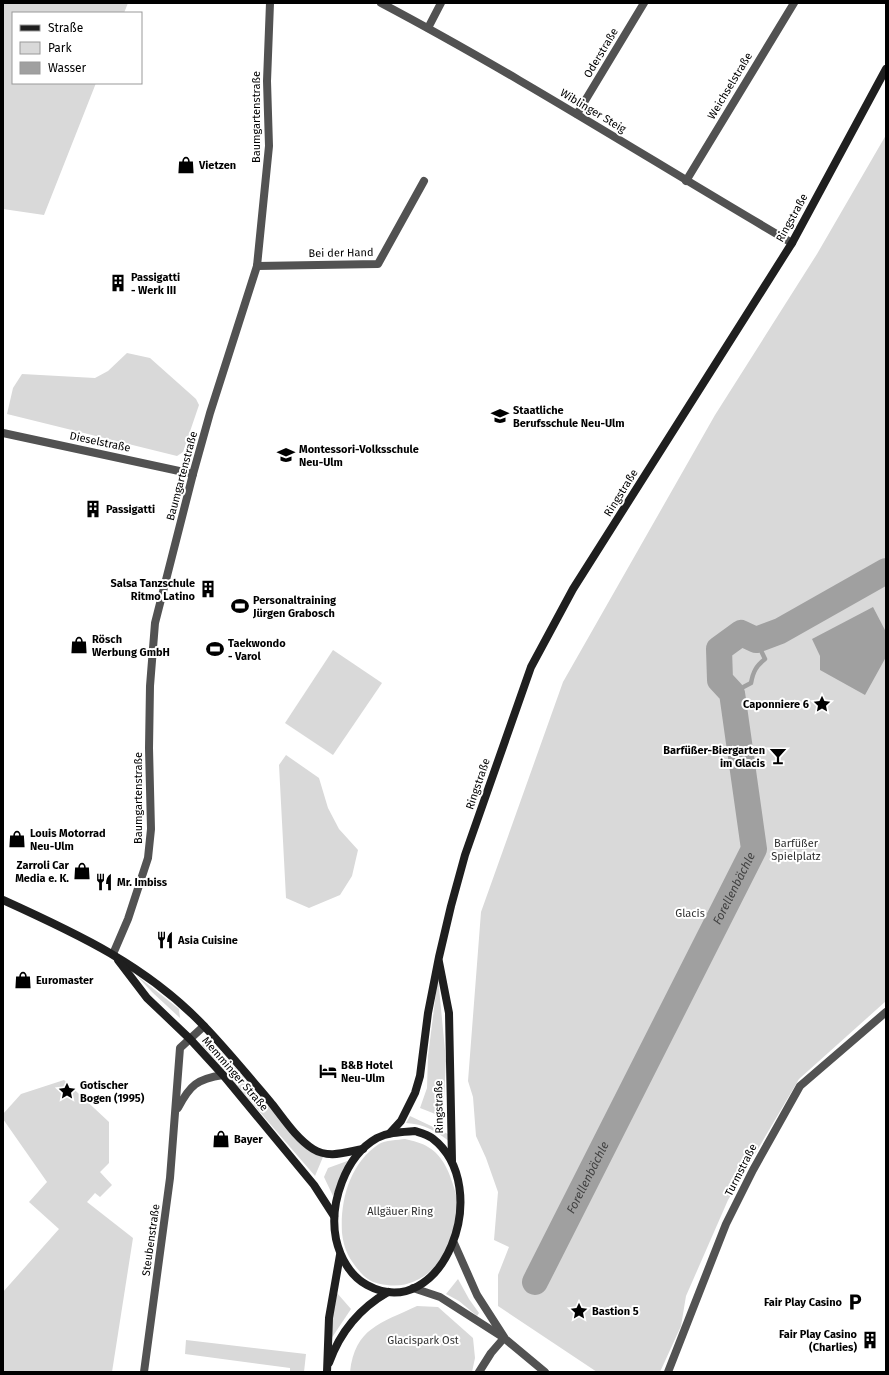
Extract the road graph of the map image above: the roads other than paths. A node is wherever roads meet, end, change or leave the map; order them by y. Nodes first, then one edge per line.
1 (270, 3) edge
2 (381, 3) edge
3 (441, 3) edge
4 (644, 3) edge
5 (794, 3) edge
6 (428, 28) junction
7 (886, 69) edge
8 (577, 114) junction
9 (686, 180) junction
10 (424, 181) dead end
11 (792, 243) junction
12 (257, 266) junction
13 (3, 432) edge
14 (193, 474) junction
15 (3, 900) edge
16 (113, 954) junction
17 (439, 957) junction
18 (886, 1012) edge
19 (204, 1026) junction
20 (190, 1039) junction
21 (223, 1075) junction
22 (177, 1110) junction
23 (390, 1133) junction
24 (363, 1149) junction
25 (452, 1162) junction
26 (334, 1216) junction
27 (454, 1243) junction
28 (340, 1255) junction
29 (413, 1288) junction
30 (388, 1292) junction
31 (504, 1338) junction
32 (327, 1370) edge
33 (144, 1372) edge
34 (479, 1372) edge
35 (545, 1372) edge
36 (668, 1372) edge

1 - 12 street, Baumgartenstraße
2 - 6 street, Wiblinger Steig
3 - 6 street
4 - 8 street, Oderstraße
5 - 9 street, Weichselstraße
6 - 8 street, Wiblinger Steig
7 - 11 main road, Ringstraße
8 - 9 street, Wiblinger Steig
9 - 11 street, Wiblinger Steig
10 - 12 street, Bei der Hand
11 - 17 main road, Ringstraße
12 - 14 street, Baumgartenstraße
13 - 14 street, Dieselstraße
14 - 16 street, Baumgartenstraße
15 - 16 main road, Memminger Straße
16 - 19 main road, Memminger Straße
16 - 20 main road, Memminger Straße
17 - 23 main road, Ringstraße
17 - 25 main road, Ringstraße
18 - 36 street, Turmstraße
19 - 20 street, Steubenstraße
19 - 24 main road, Memminger Straße
20 - 21 main road, Memminger Straße
20 - 22 street, Steubenstraße
21 - 22 street, Steubenstraße
21 - 26 main road, Memminger Straße
22 - 33 street, Steubenstraße
23 - 24 main road
23 - 25 main road
24 - 26 main road
25 - 27 main road
26 - 28 main road
27 - 29 main road
27 - 31 street
28 - 30 main road
28 - 32 main road
29 - 30 main road
29 - 31 street
30 - 32 main road
31 - 34 street
31 - 35 street

